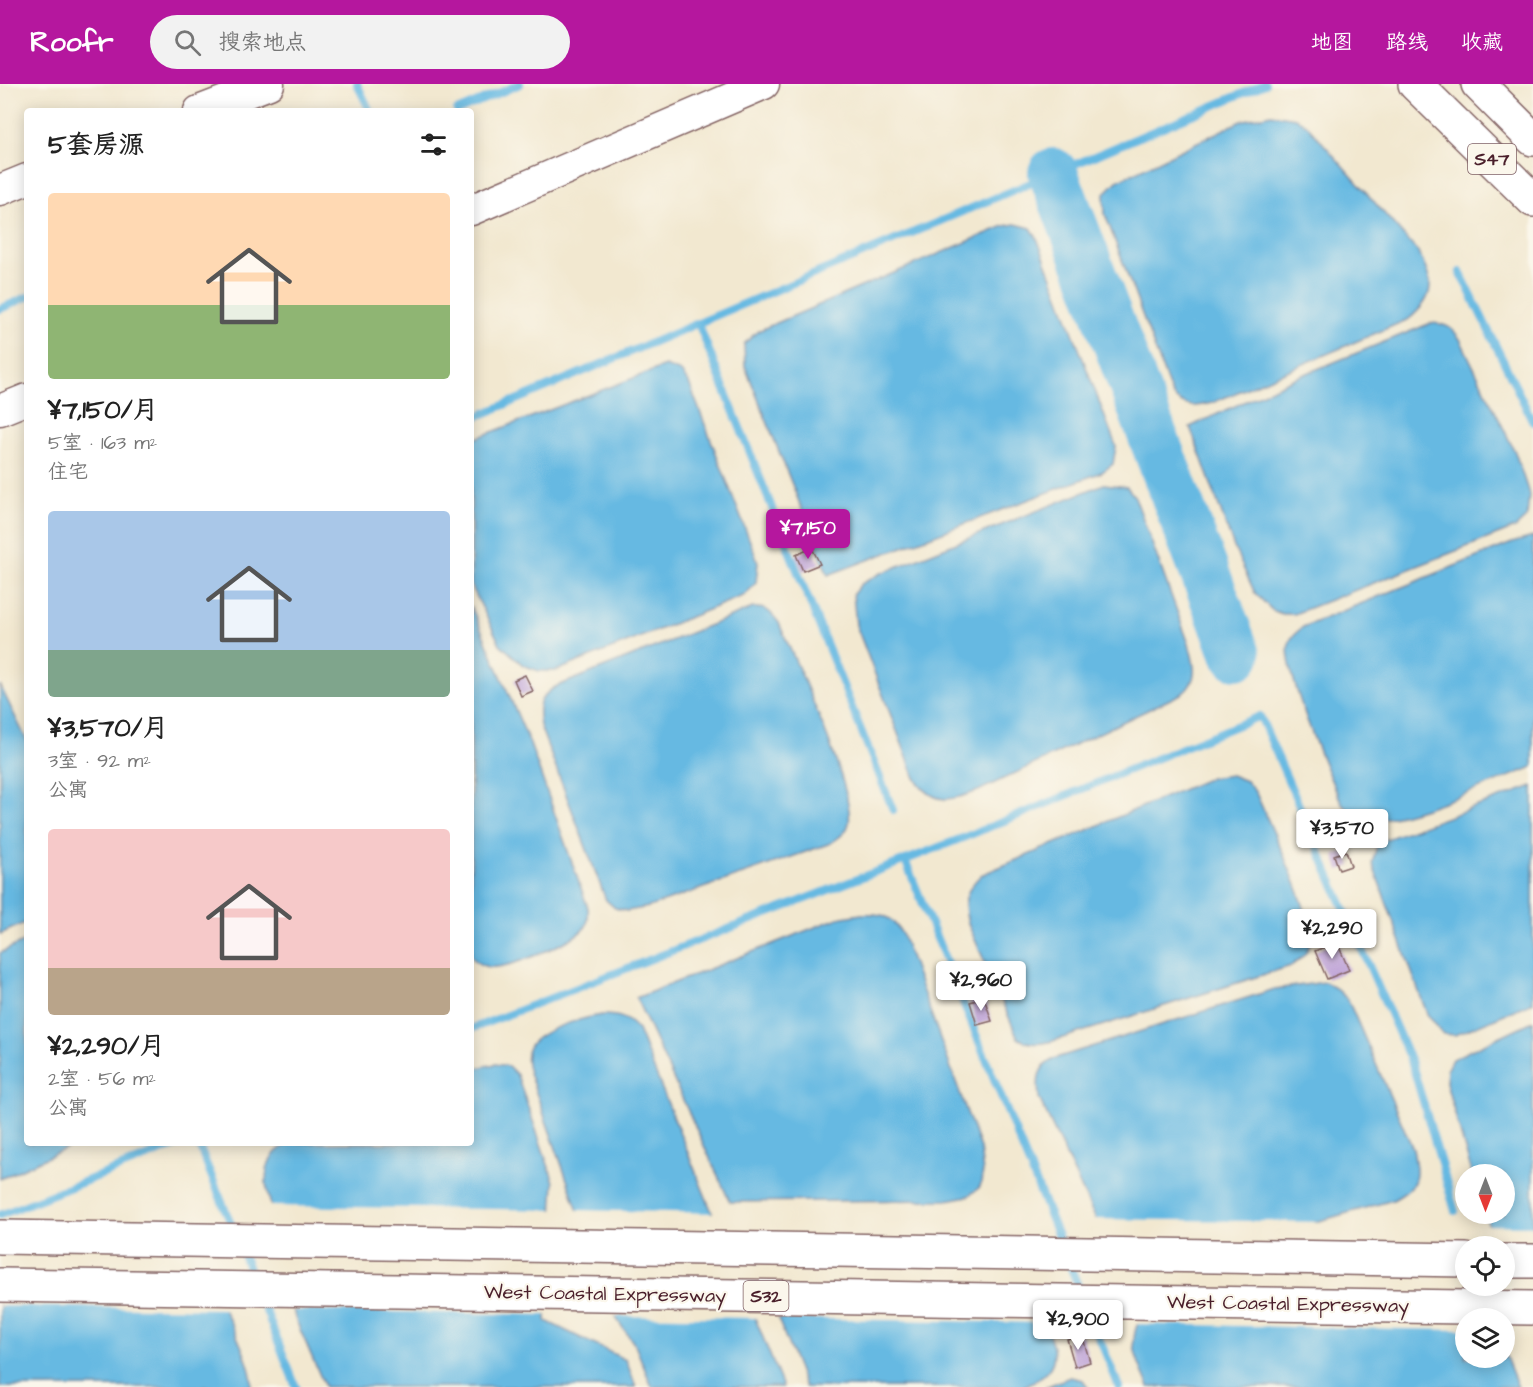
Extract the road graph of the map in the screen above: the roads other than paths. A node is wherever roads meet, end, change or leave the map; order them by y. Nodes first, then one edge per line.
1 (764, 84) edge
2 (1416, 84) edge
3 (261, 87) edge
4 (1480, 87) edge
5 (207, 108) edge
6 (1533, 139) edge
7 (24, 180) edge
8 (0, 190) edge
9 (1533, 200) edge
10 (474, 209) edge
11 (24, 400) edge
12 (0, 410) edge
13 (0, 1237) edge
14 (1455, 1260) edge
15 (1515, 1261) edge
16 (1533, 1261) edge
17 (0, 1285) edge
18 (1533, 1308) edge

1 - 10 street
2 - 9 highway, S47
3 - 5 street
4 - 6 highway, S47
7 - 8 street
11 - 12 street
13 - 14 highway
15 - 16 highway
17 - 18 highway, West Coastal Expressway / S32

